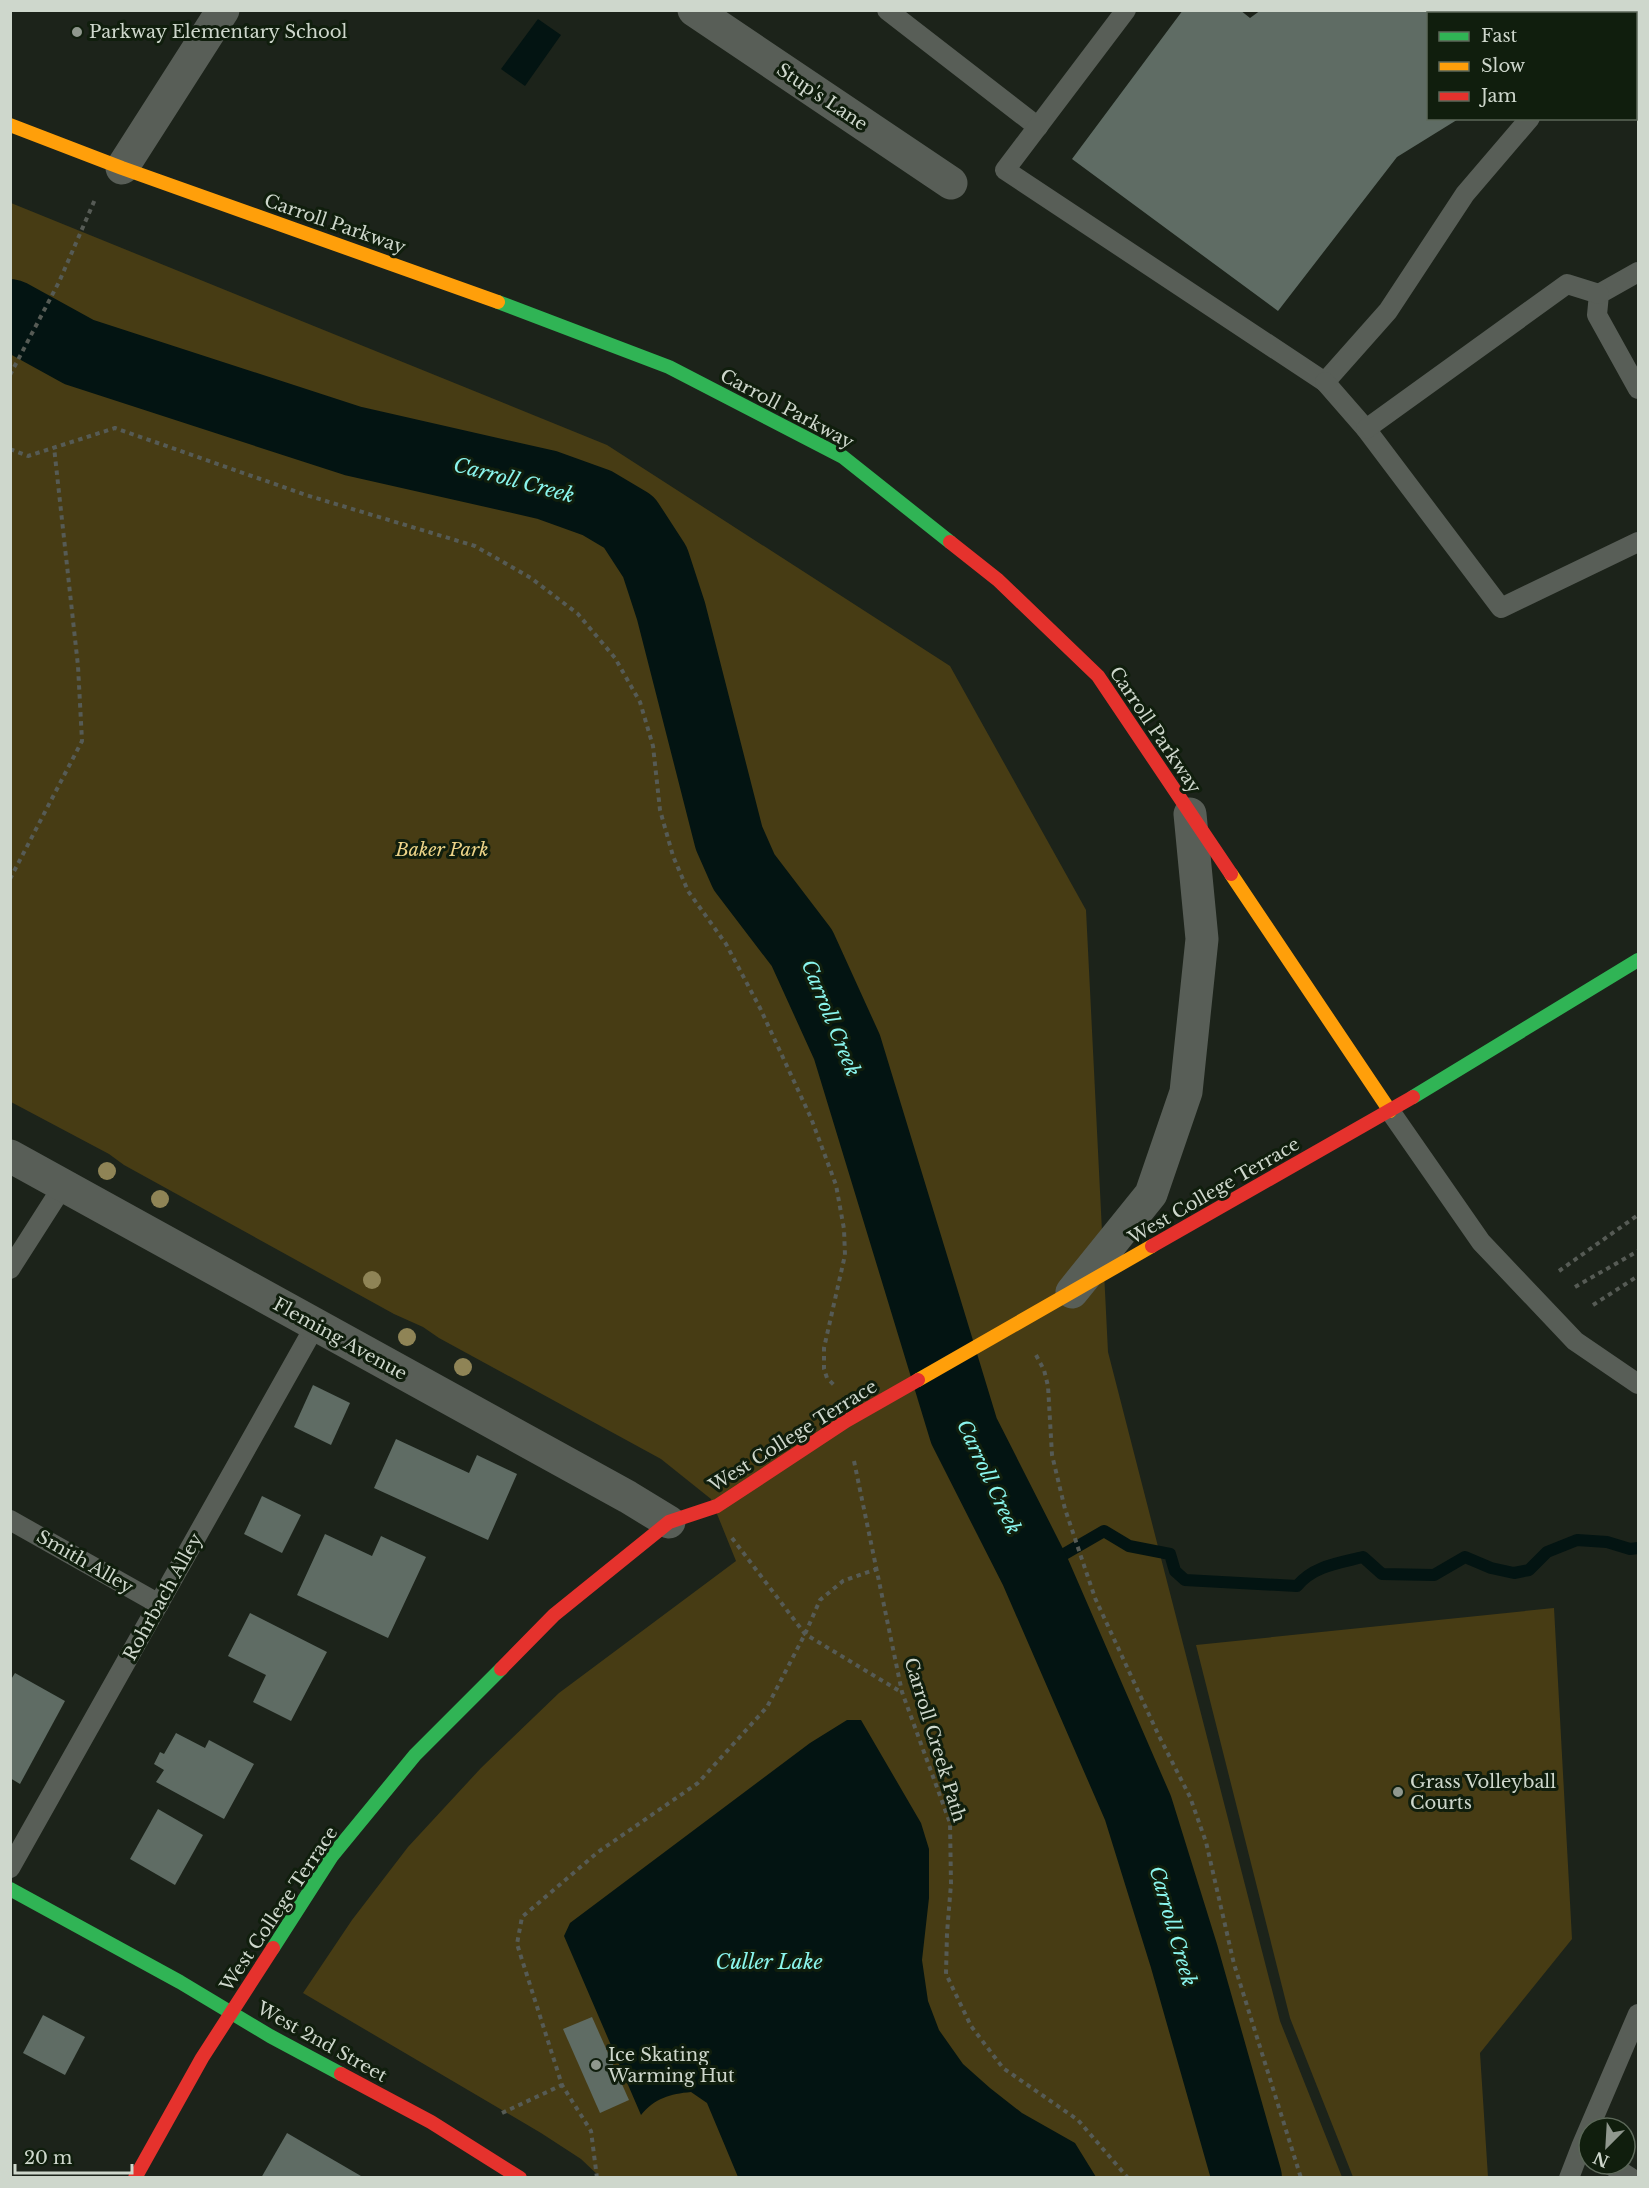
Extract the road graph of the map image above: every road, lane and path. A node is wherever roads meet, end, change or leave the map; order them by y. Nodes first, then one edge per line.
1 (223, 10) edge
2 (694, 10) edge
3 (887, 10) edge
4 (1126, 10) edge
5 (1528, 120) edge
6 (10, 125) edge
7 (1038, 127) junction
8 (122, 168) junction
9 (951, 183) dead end
10 (98, 194) dead end
11 (1638, 272) edge
12 (1599, 294) junction
13 (10, 375) edge
14 (1325, 382) junction
15 (1638, 389) edge
16 (1366, 429) junction
17 (54, 447) junction
18 (10, 449) edge
19 (1638, 542) edge
20 (1190, 814) junction
21 (10, 879) edge
22 (1638, 960) edge
23 (1390, 1111) junction
24 (10, 1156) edge
25 (63, 1186) junction
26 (1638, 1215) edge
27 (1638, 1251) edge
28 (10, 1269) edge
29 (1559, 1271) dead end
30 (1638, 1276) edge
31 (1575, 1287) dead end
32 (1072, 1292) junction
33 (1593, 1305) dead end
34 (1023, 1320) junction
35 (315, 1326) junction
36 (1638, 1384) edge
37 (846, 1421) junction
38 (10, 1520) edge
39 (669, 1522) junction
40 (731, 1537) dead end
41 (877, 1569) junction
42 (159, 1604) junction
43 (805, 1634) junction
44 (902, 1692) junction
45 (10, 1868) edge
46 (10, 1889) edge
47 (232, 2013) junction
48 (1638, 2014) edge
49 (562, 2085) junction
50 (502, 2113) dead end
51 (1598, 2116) edge
52 (1577, 2164) edge
53 (135, 2178) edge
54 (520, 2178) edge
55 (597, 2178) edge
56 (1128, 2178) edge
57 (1301, 2178) edge
58 (1569, 2178) edge

1 - 8 street
2 - 9 street, Stup's Lane
3 - 7 lane
4 - 7 lane
5 - 14 lane
6 - 8 street, Carroll Parkway
7 - 14 lane
8 - 20 street, Carroll Parkway
10 - 13 path
11 - 12 lane
12 - 15 lane
12 - 16 lane
14 - 16 lane
16 - 19 lane
17 - 18 path, Carroll Creek Path
17 - 21 path
17 - 37 path, Carroll Creek Path
20 - 23 street, Carroll Parkway
20 - 32 street
22 - 23 street, West College Terrace
23 - 32 street, West College Terrace
23 - 36 lane
24 - 25 street, Fleming Avenue
25 - 28 lane
25 - 35 street, Fleming Avenue
26 - 29 path
27 - 31 path
30 - 33 path
32 - 34 street, West College Terrace
34 - 37 street, West College Terrace
34 - 57 path
35 - 39 street, Fleming Avenue
35 - 42 lane, Rohrbach Alley
37 - 39 street, West College Terrace
37 - 41 path, Carroll Creek Path
38 - 42 lane, Smith Alley
39 - 47 street, West College Terrace
40 - 43 path
41 - 43 path
41 - 44 path, Carroll Creek Path
42 - 45 lane, Rohrbach Alley
43 - 44 path
43 - 49 path
44 - 56 path, Carroll Creek Path
46 - 47 street, West 2nd Street
47 - 53 street, West College Terrace
47 - 54 street, West 2nd Street
48 - 51 lane
49 - 50 path
49 - 55 path
52 - 58 lane

